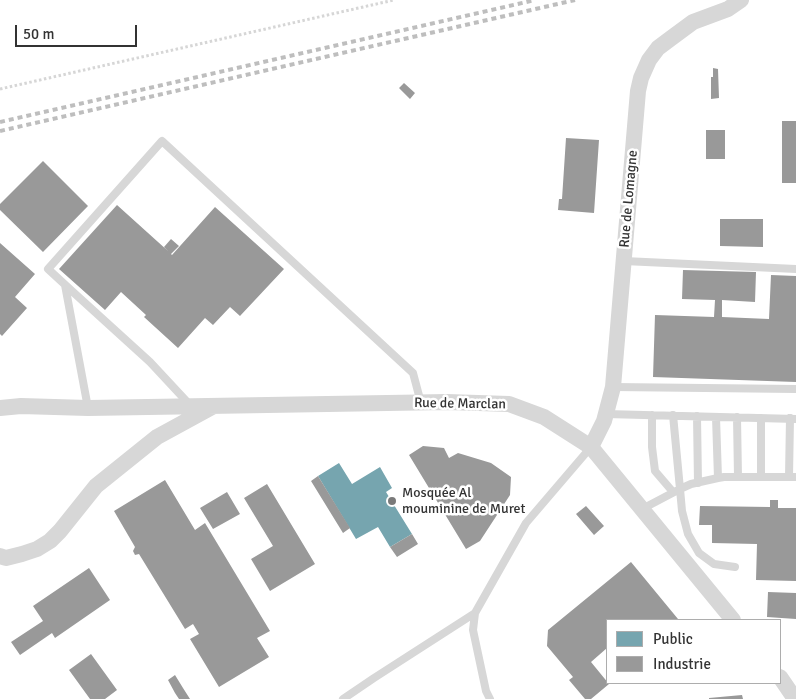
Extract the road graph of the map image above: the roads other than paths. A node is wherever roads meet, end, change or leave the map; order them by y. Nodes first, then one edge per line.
1 (741, 0) edge
2 (624, 261) junction
3 (796, 269) edge
4 (65, 285) junction
5 (613, 387) junction
6 (796, 389) edge
7 (421, 403) junction
8 (191, 406) junction
9 (214, 406) junction
10 (0, 408) edge
11 (88, 408) junction
12 (606, 414) junction
13 (652, 415) junction
14 (673, 416) junction
15 (698, 416) junction
16 (716, 417) junction
17 (738, 417) junction
18 (761, 418) junction
19 (793, 418) edge
20 (591, 447) junction
21 (738, 477) junction
22 (761, 477) junction
23 (792, 477) edge
24 (718, 478) junction
25 (698, 483) junction
26 (676, 490) junction
27 (642, 509) junction
28 (0, 556) edge
29 (735, 567) dead end
30 (475, 613) junction
31 (732, 619) edge
32 (781, 678) edge
33 (343, 699) edge
34 (490, 699) edge
35 (795, 699) edge

1 - 2 street, Rue de Lomagne
2 - 3 lane
2 - 5 street, Rue de Lomagne
4 - 7 lane
4 - 8 lane
4 - 11 lane
5 - 6 lane
5 - 12 street, Rue de Lomagne
7 - 9 street, Rue de Marclan
7 - 20 street, Rue de Marclan
8 - 9 street, Rue de Marclan
8 - 11 street, Rue de Marclan
9 - 28 street, Rue de Marclan
10 - 11 street, Rue de Marclan
12 - 13 lane
12 - 20 street, Rue de Lomagne
13 - 14 lane
13 - 26 lane
14 - 15 lane
14 - 26 lane
15 - 16 lane
15 - 25 lane
16 - 17 lane
16 - 24 lane
17 - 18 lane
17 - 21 lane
18 - 19 lane
18 - 22 lane
19 - 23 lane
20 - 27 street, Rue de Marclan
20 - 30 lane
21 - 22 lane
21 - 24 lane
22 - 23 lane
24 - 25 lane
25 - 26 lane
26 - 27 lane
26 - 29 lane
27 - 31 street, Rue de Marclan
30 - 33 lane
30 - 34 lane
32 - 35 street

